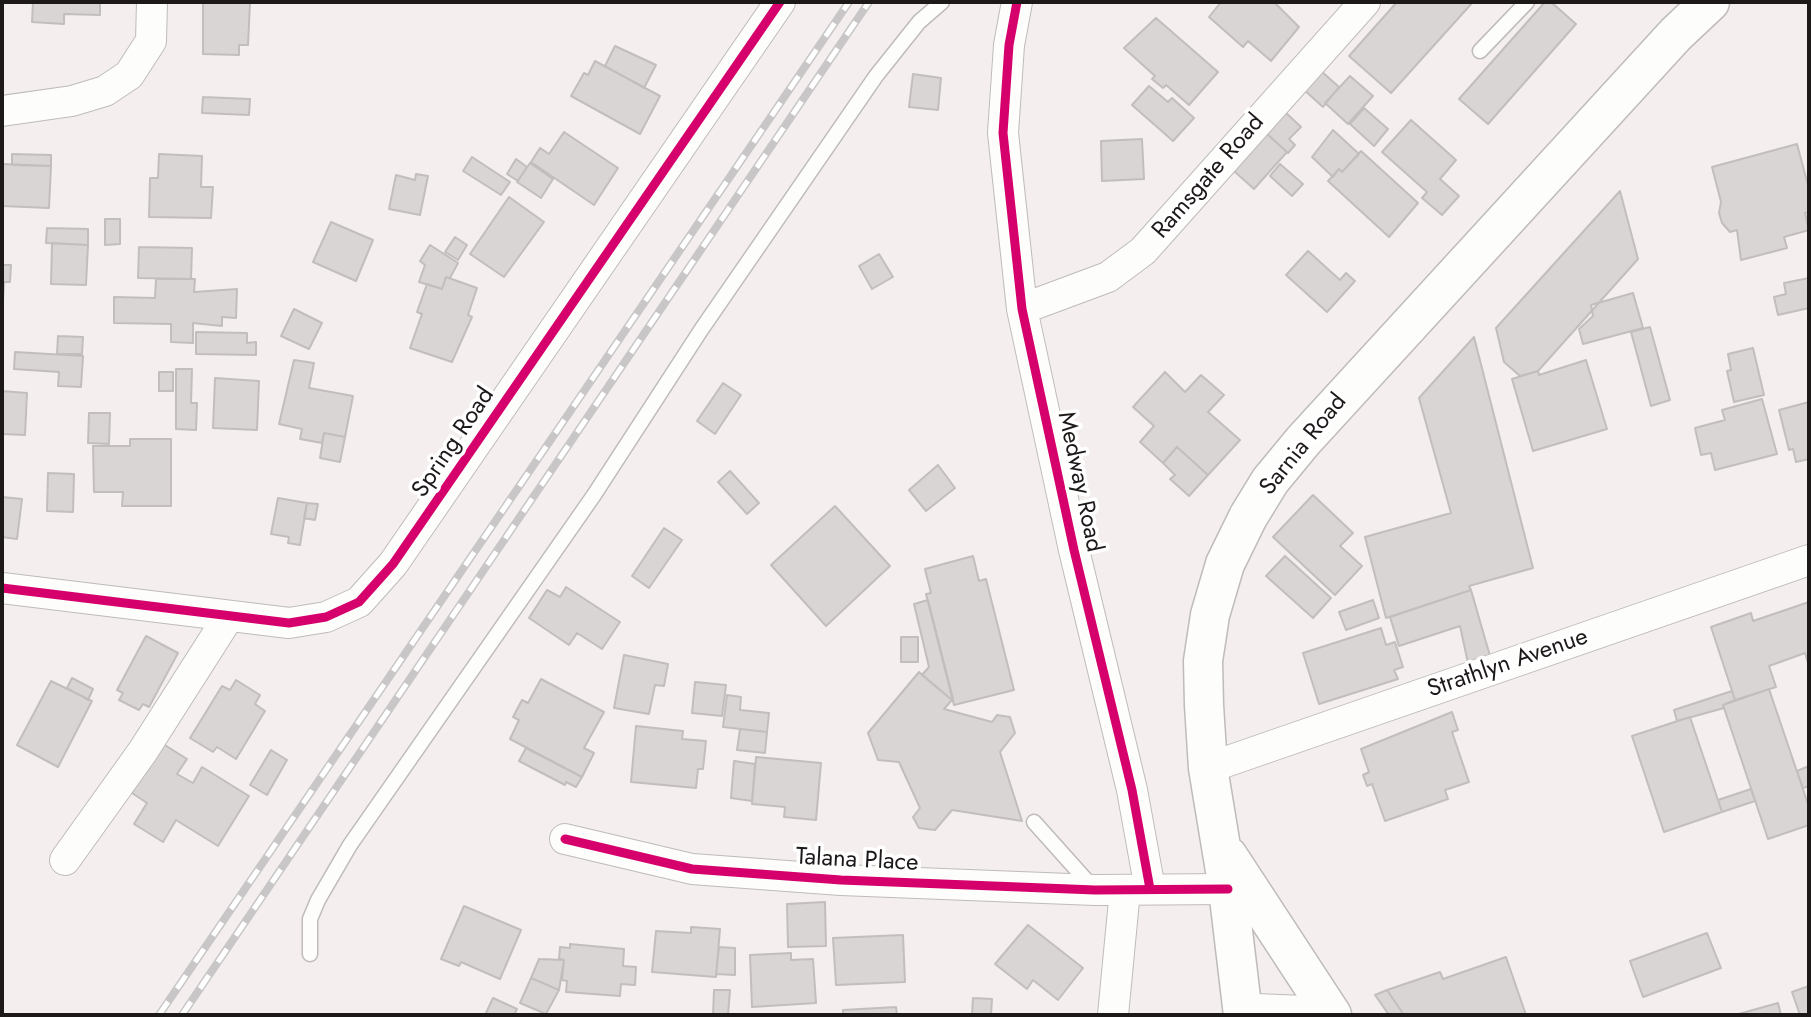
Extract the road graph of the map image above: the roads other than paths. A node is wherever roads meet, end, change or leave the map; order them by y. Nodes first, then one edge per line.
1 (152, 2) edge
2 (780, 2) edge
3 (943, 2) edge
4 (1017, 2) edge
5 (1364, 2) edge
6 (1527, 2) edge
7 (1710, 2) edge
8 (1480, 51) dead end
9 (2, 111) edge
10 (1022, 309) junction
11 (1809, 560) edge
12 (2, 588) edge
13 (229, 616) junction
14 (1208, 768) junction
15 (1034, 822) dead end
16 (565, 839) dead end
17 (1222, 846) junction
18 (65, 860) dead end
19 (1228, 889) junction
20 (1095, 890) junction
21 (1138, 890) junction
22 (310, 954) dead end
23 (1243, 1014) edge
24 (1113, 1015) edge
25 (1316, 1015) edge
26 (1332, 1015) edge

1 - 9 street
2 - 13 street, Spring Road
3 - 22 lane
4 - 10 street, Medway Road
5 - 10 street, Ramsgate Road
6 - 8 lane
7 - 14 main road, Sarnia Road
10 - 21 street, Medway Road
11 - 14 street, Strathlyn Avenue
12 - 13 street, Spring Road
13 - 18 street
14 - 17 main road, Sarnia Road
15 - 20 lane
16 - 20 street, Talana Place
17 - 19 main road, Sarnia Road
17 - 26 main road
19 - 21 street
19 - 23 main road, Sarnia Road
20 - 21 street, Talana Place
21 - 24 street, Medway Road
23 - 25 street

